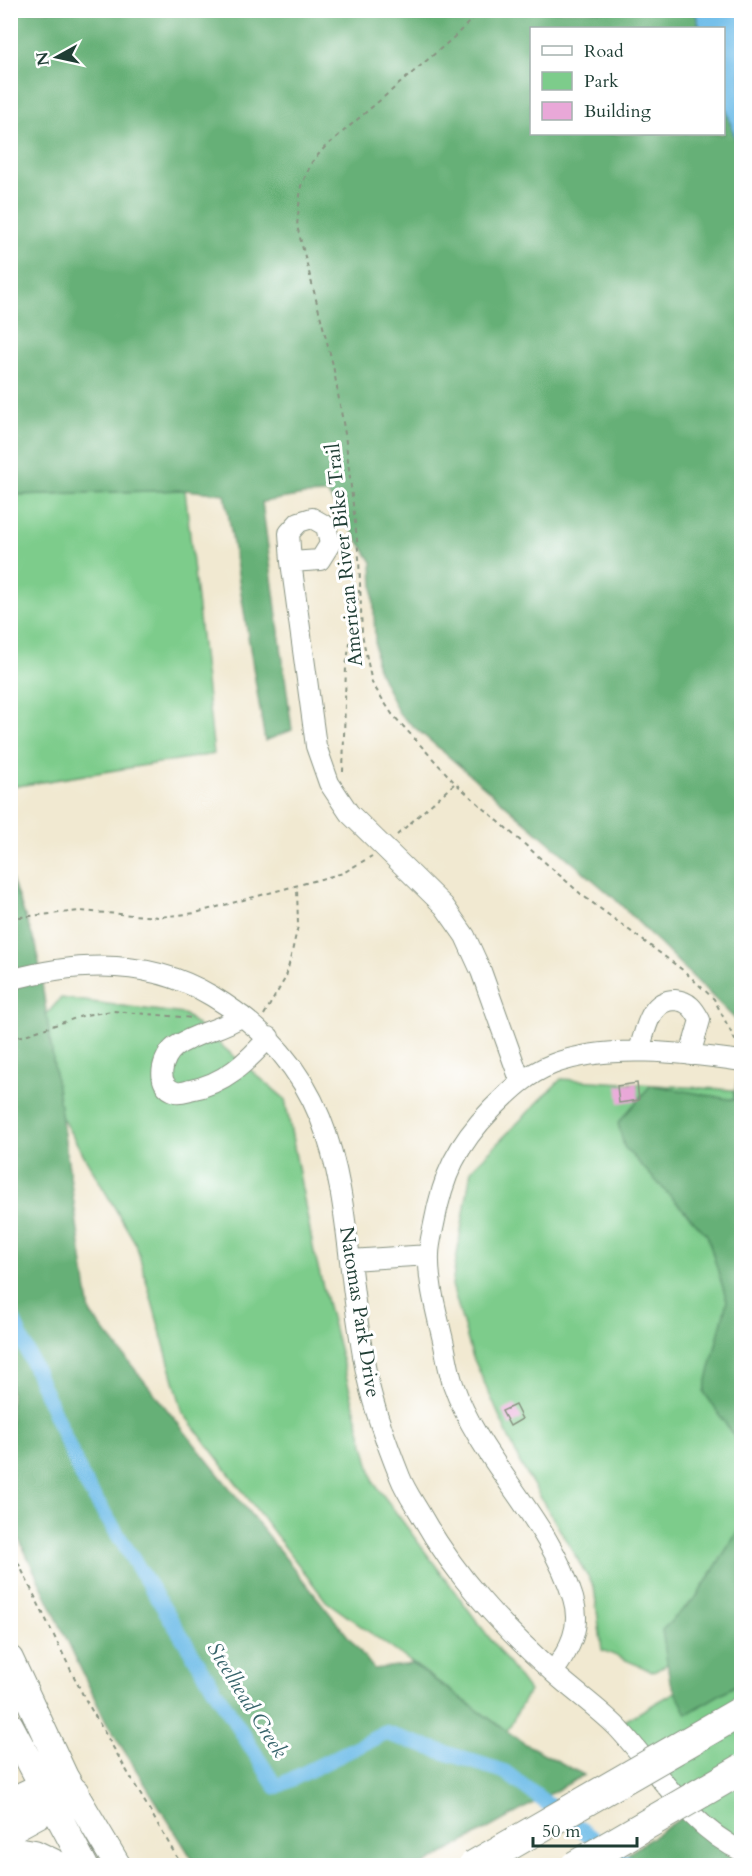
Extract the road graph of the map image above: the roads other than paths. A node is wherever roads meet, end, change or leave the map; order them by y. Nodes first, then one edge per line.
1 (291, 562) dead end
2 (10, 980) edge
3 (256, 1027) junction
4 (639, 1050) junction
5 (690, 1055) junction
6 (740, 1055) edge
7 (520, 1080) junction
8 (429, 1255) junction
9 (350, 1260) junction
10 (10, 1659) edge
11 (553, 1672) junction
12 (741, 1711) edge
13 (10, 1725) edge
14 (741, 1769) edge
15 (58, 1791) junction
16 (10, 1803) edge
17 (10, 1828) edge
18 (10, 1851) edge
19 (741, 1851) edge
20 (57, 1866) edge
21 (85, 1866) edge
22 (118, 1866) edge
23 (474, 1866) edge
24 (575, 1866) edge

1 - 7 street
2 - 3 street, Natomas Park Drive
3 - 3 street
3 - 9 street, Natomas Park Drive
4 - 5 street
4 - 5 street
4 - 7 street
5 - 6 street
7 - 8 street
8 - 9 street
8 - 11 street
9 - 11 street, Natomas Park Drive
10 - 15 main road
11 - 19 street, Natomas Park Drive
12 - 23 highway, bridge
13 - 15 main road
14 - 24 highway, bridge
15 - 16 highway
15 - 17 highway
15 - 21 main road
15 - 22 main road
18 - 20 highway

